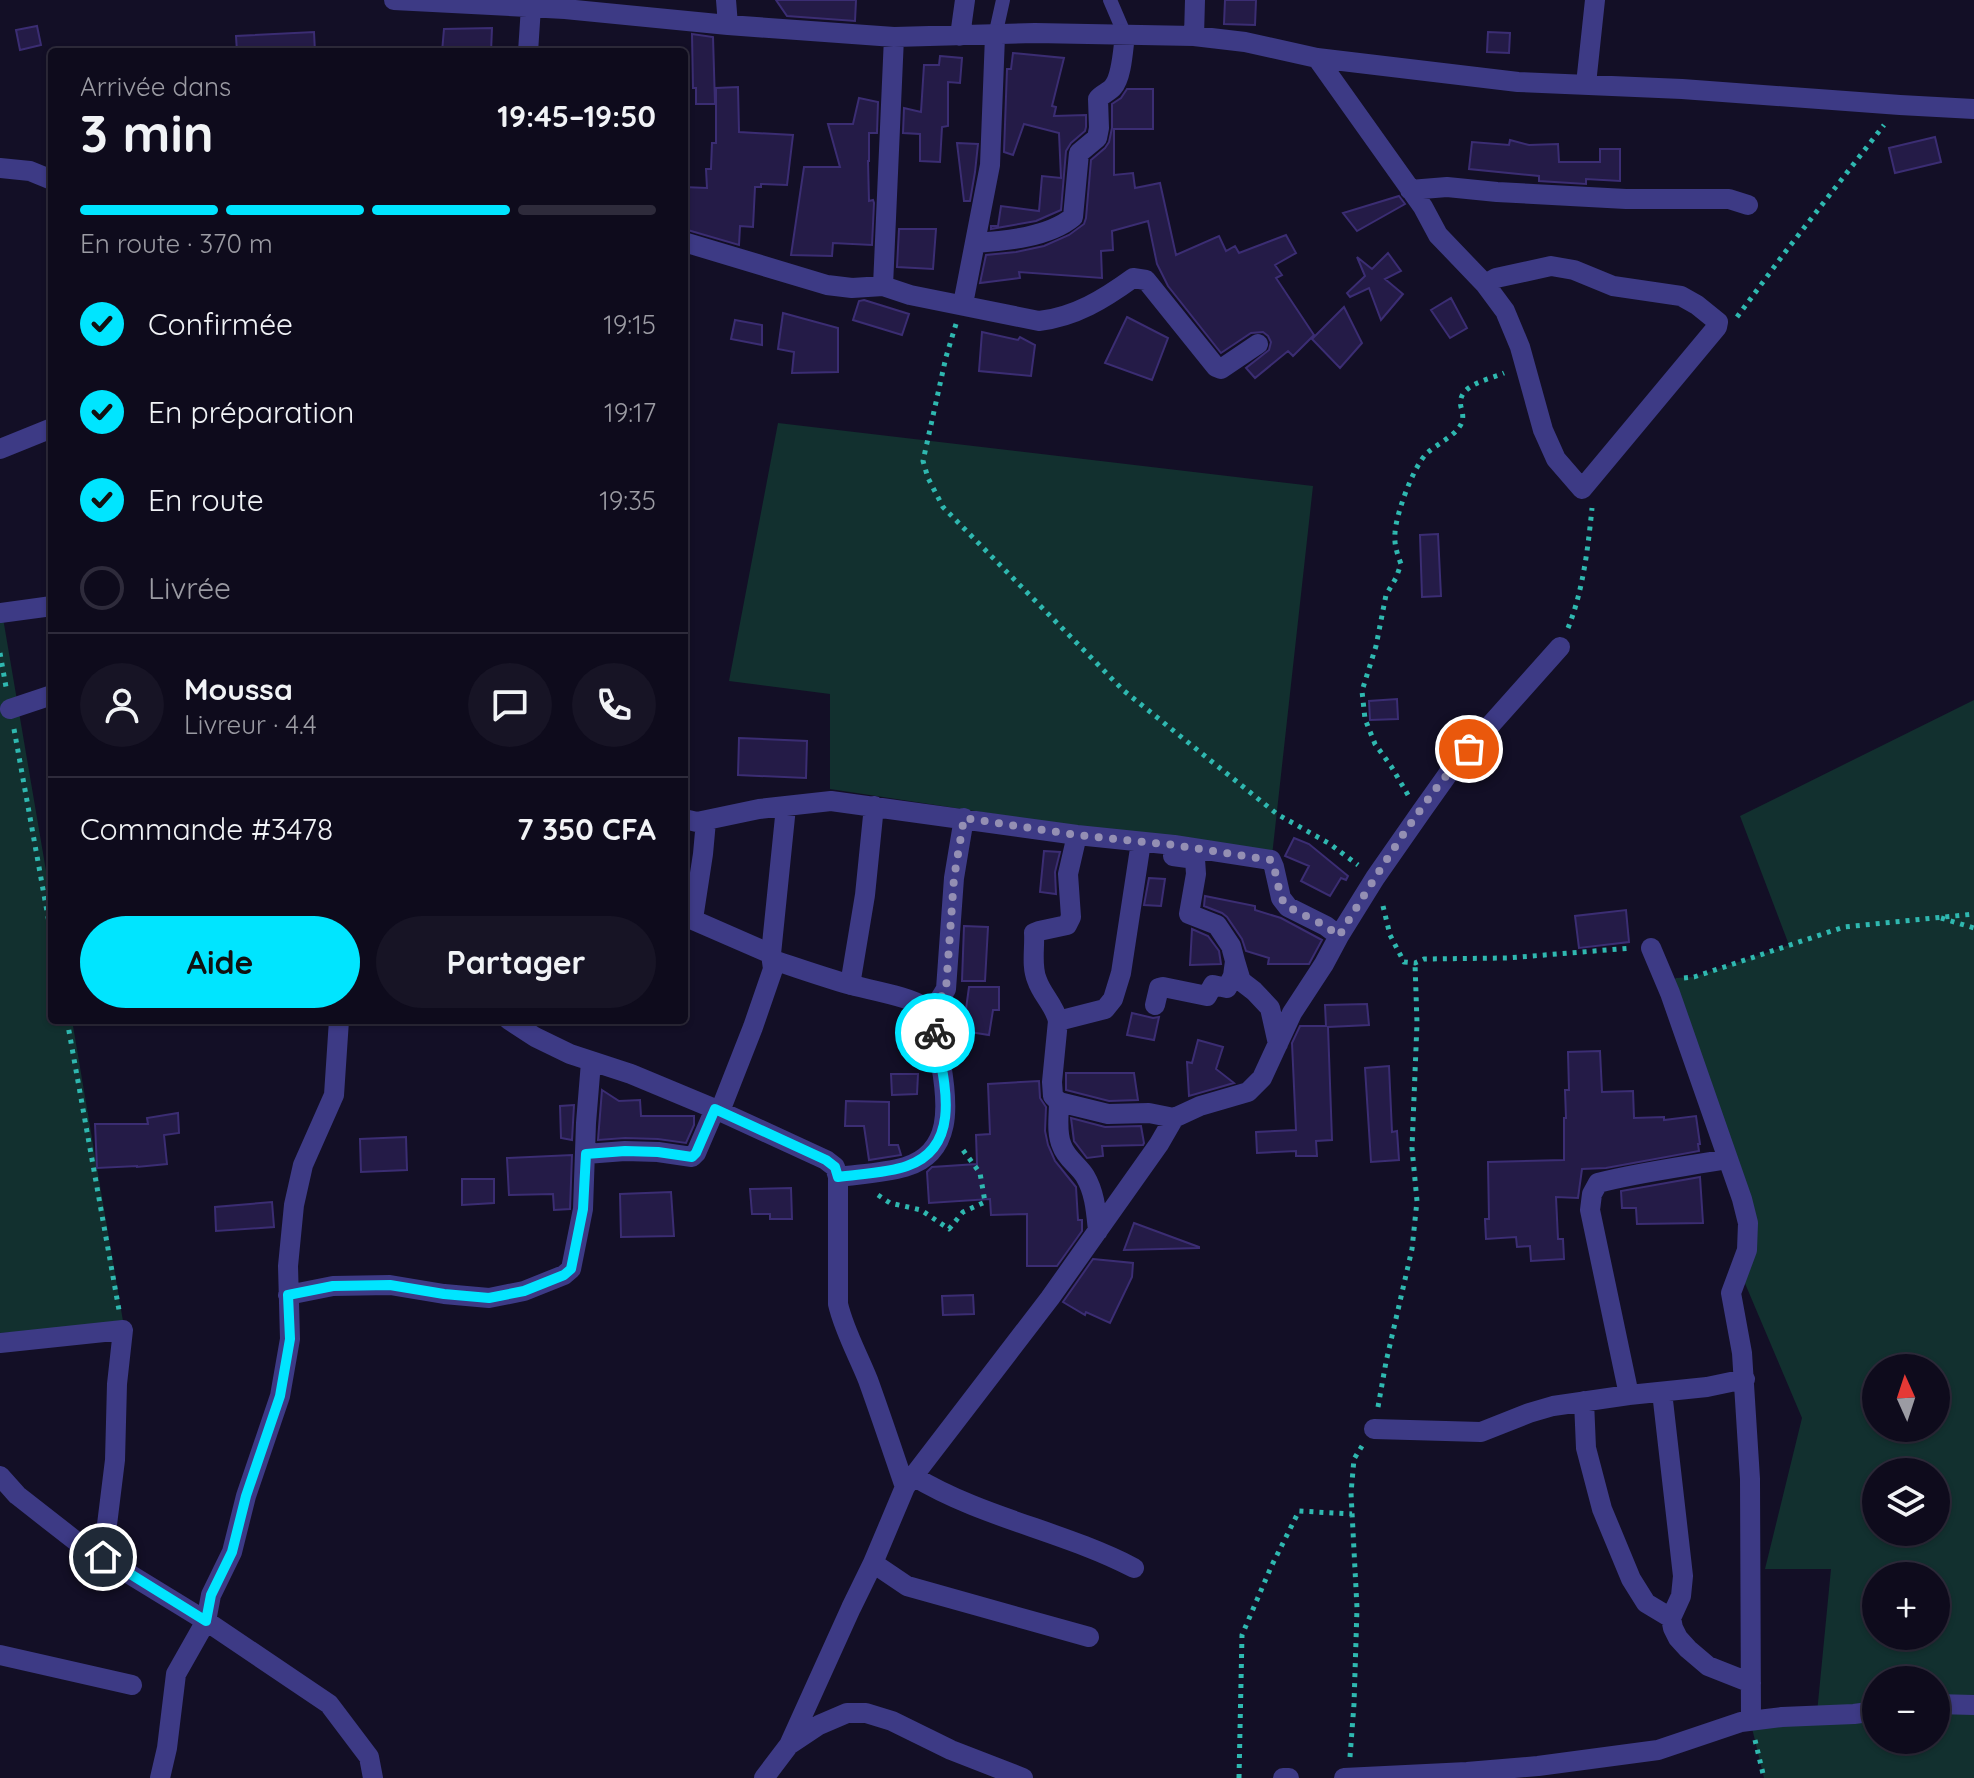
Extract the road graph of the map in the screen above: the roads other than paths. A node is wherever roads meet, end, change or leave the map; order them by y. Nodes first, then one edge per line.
1 (394, 0) edge
2 (726, 0) edge
3 (965, 0) edge
4 (1003, 0) edge
5 (1110, 0) edge
6 (1195, 0) edge
7 (1595, 0) edge
8 (531, 7) junction
9 (728, 25) junction
10 (1125, 35) junction
11 (960, 36) junction
12 (995, 36) junction
13 (1194, 36) junction
14 (894, 37) junction
15 (528, 48) edge
16 (1317, 58) junction
17 (1586, 84) junction
18 (1974, 109) edge
19 (0, 168) edge
20 (48, 178) edge
21 (1410, 190) junction
22 (1748, 205) dead end
23 (688, 243) edge
24 (975, 243) junction
25 (1485, 284) junction
26 (883, 286) junction
27 (963, 304) junction
28 (1258, 344) dead end
29 (48, 430) edge
30 (0, 449) edge
31 (48, 607) edge
32 (0, 613) edge
33 (1560, 647) road end
34 (48, 696) edge
35 (10, 709) road end
36 (874, 806) junction
37 (786, 807) junction
38 (964, 818) junction
39 (688, 820) edge
40 (706, 821) junction
41 (1077, 835) junction
42 (1141, 842) junction
43 (689, 917) edge
44 (1339, 936) junction
45 (1651, 948) road end
46 (772, 957) junction
47 (1235, 961) junction
48 (850, 985) junction
49 (1155, 1005) dead end
50 (928, 1011) junction
51 (1058, 1021) junction
52 (339, 1024) edge
53 (515, 1024) edge
54 (1278, 1044) junction
55 (591, 1062) junction
56 (1059, 1102) junction
57 (718, 1110) junction
58 (1174, 1118) junction
59 (586, 1154) junction
60 (1727, 1159) junction
61 (845, 1176) junction
62 (1098, 1231) junction
63 (288, 1295) junction
64 (0, 1343) edge
65 (1745, 1379) junction
66 (1662, 1392) junction
67 (1629, 1395) junction
68 (1584, 1401) junction
69 (1374, 1429) road end
70 (0, 1476) edge
71 (909, 1482) junction
72 (103, 1557) junction
73 (873, 1563) junction
74 (1134, 1568) dead end
75 (1671, 1618) junction
76 (206, 1621) junction
77 (1089, 1637) dead end
78 (0, 1655) edge
79 (1751, 1683) junction
80 (132, 1685) dead end
81 (1950, 1704) edge
82 (1974, 1705) edge
83 (1862, 1713) edge
84 (1751, 1721) junction
85 (789, 1745) junction
86 (160, 1778) edge
87 (373, 1778) edge
88 (764, 1778) edge
89 (1023, 1778) edge
90 (1283, 1778) edge
91 (1289, 1778) edge
92 (1346, 1778) edge

1 - 8 street
2 - 9 street
3 - 11 street
4 - 12 lane
5 - 10 lane
6 - 13 street
7 - 17 street
8 - 9 street
8 - 15 street
9 - 14 street
10 - 12 street
10 - 13 street
10 - 24 street
11 - 12 street
11 - 14 street
12 - 24 street
13 - 16 street
14 - 26 street
16 - 17 street
16 - 21 street
17 - 18 street
19 - 20 street
21 - 22 street
21 - 25 street
23 - 26 street
24 - 27 street
25 - 25 street
26 - 27 street
27 - 28 street
29 - 30 street
31 - 32 street
33 - 44 street
34 - 35 street
36 - 37 street
36 - 38 street
36 - 48 street
37 - 40 street
37 - 46 street
38 - 41 street
38 - 50 street
39 - 40 street
40 - 43 street
41 - 42 street
41 - 51 street
42 - 44 street
42 - 47 street
42 - 51 street
43 - 46 street
44 - 54 street
45 - 60 street
46 - 48 street
46 - 57 street
47 - 49 street
47 - 54 street
48 - 50 street
50 - 61 street
51 - 56 street
52 - 63 street
53 - 55 street
54 - 58 street
55 - 57 street
55 - 59 street
56 - 58 street
56 - 62 street
57 - 59 street
57 - 61 street
58 - 62 street
59 - 63 street
60 - 65 street
60 - 67 street
61 - 71 street
62 - 71 street
63 - 76 street
64 - 72 street
65 - 66 street
65 - 79 street
66 - 67 street
66 - 75 street
67 - 68 street
68 - 69 street
68 - 75 street
70 - 72 street
71 - 73 street
71 - 74 street
72 - 76 street
73 - 77 street
73 - 85 street
75 - 79 street
76 - 86 street
76 - 87 street
78 - 80 street
79 - 84 street
81 - 82 street
83 - 84 street
84 - 92 street
85 - 88 street
85 - 89 street
90 - 91 street

